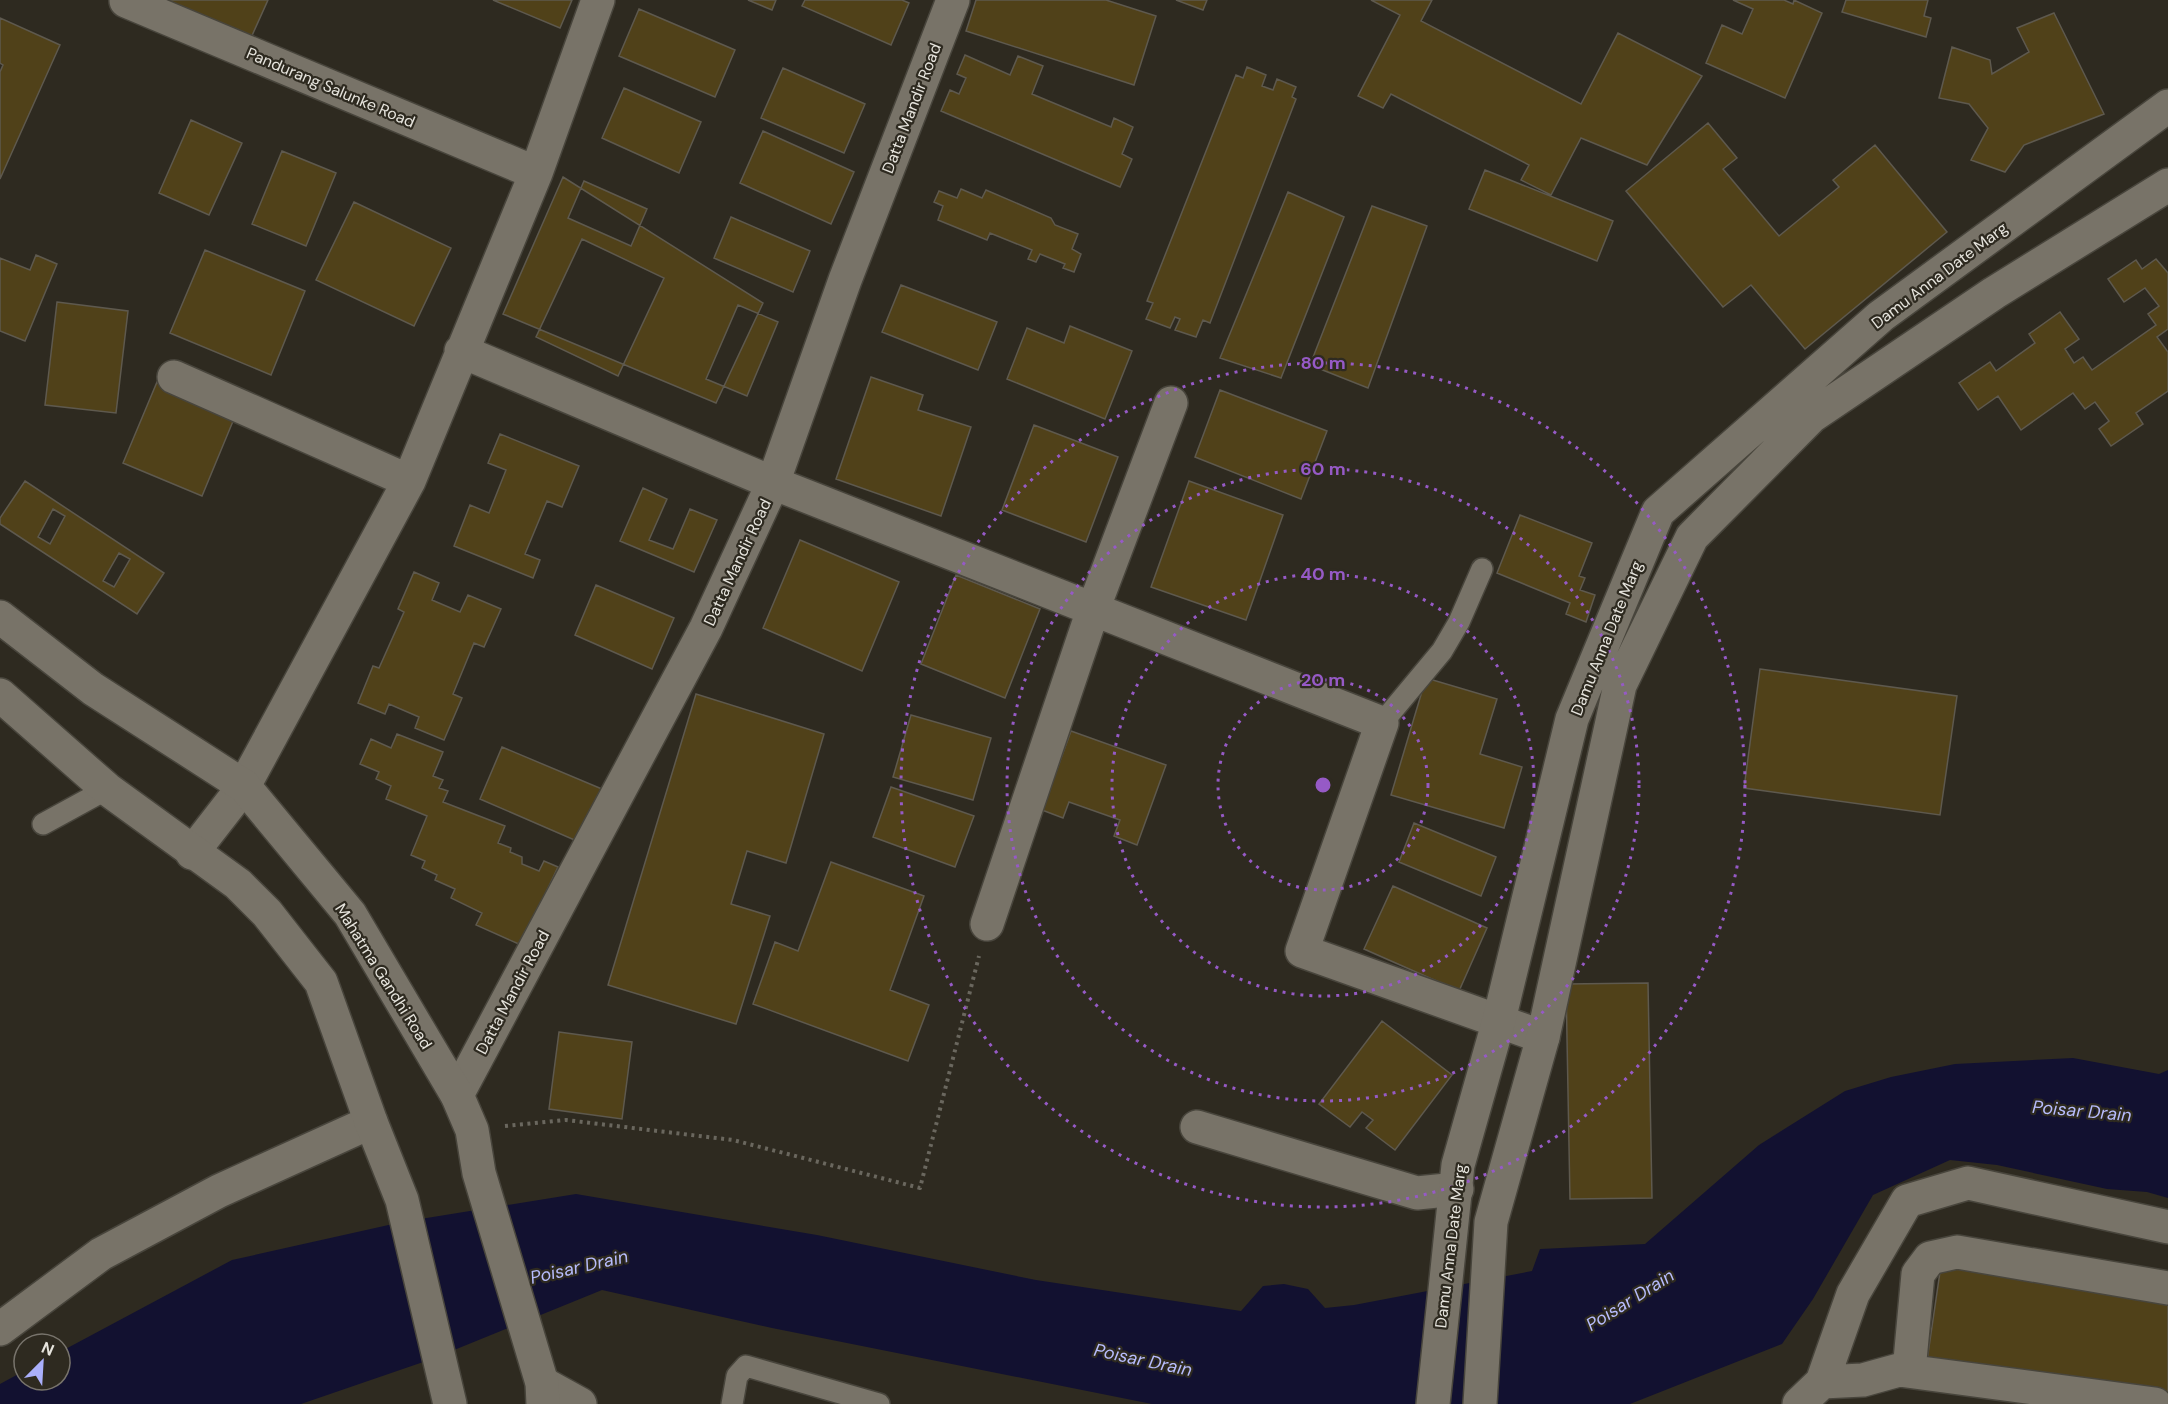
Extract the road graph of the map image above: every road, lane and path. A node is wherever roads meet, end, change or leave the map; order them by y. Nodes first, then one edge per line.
1 (598, 0) edge
2 (953, 0) edge
3 (126, 1) edge
4 (2168, 106) edge
5 (536, 173) junction
6 (2168, 184) edge
7 (461, 351) junction
8 (174, 377) dead end
9 (1172, 403) dead end
10 (409, 481) junction
11 (773, 483) junction
12 (1482, 569) dead end
13 (1094, 607) junction
14 (0, 617) edge
15 (0, 695) edge
16 (1382, 723) junction
17 (244, 786) junction
18 (107, 789) junction
19 (43, 825) dead end
20 (192, 853) junction
21 (987, 924) joint
22 (1499, 1020) junction
23 (1543, 1037) junction
24 (457, 1095) junction
25 (371, 1122) junction
26 (1197, 1127) dead end
27 (472, 1130) junction
28 (1457, 1189) junction
29 (2168, 1227) edge
30 (2168, 1288) edge
31 (0, 1329) edge
32 (1909, 1371) junction
33 (1822, 1382) junction
34 (446, 1391) edge
35 (543, 1393) edge
36 (2168, 1403) edge
37 (580, 1404) edge
38 (732, 1404) edge
39 (879, 1404) edge
40 (1433, 1404) edge
41 (1480, 1404) edge
42 (1798, 1404) edge
43 (2155, 1404) edge
44 (2162, 1404) edge

1 - 5 street
2 - 11 street, Datta Mandir Road
3 - 5 street, Pandurang Salunke Road
4 - 22 street, Damu Anna Date Marg
5 - 7 street
6 - 23 street, Damu Anna Date Marg
7 - 10 street
7 - 11 street
8 - 10 street
9 - 13 street
10 - 17 street
11 - 13 street
11 - 24 street, Datta Mandir Road
12 - 16 lane
13 - 16 street
13 - 21 street
14 - 17 street, Mahatma Gandhi Road
15 - 18 street
16 - 22 street
17 - 20 street
17 - 24 street, Mahatma Gandhi Road
18 - 19 lane
18 - 20 street
20 - 25 street
21 - 27 path
22 - 23 street
22 - 28 street, Damu Anna Date Marg
23 - 41 street, Damu Anna Date Marg
24 - 27 street, Mahatma Gandhi Road
25 - 31 street
25 - 34 street
26 - 28 street
27 - 35 street, Mahatma Gandhi Road
28 - 40 street, Damu Anna Date Marg
29 - 33 street
30 - 32 street
32 - 33 street
32 - 43 street
33 - 42 street
35 - 37 street
36 - 44 street
38 - 39 lane

